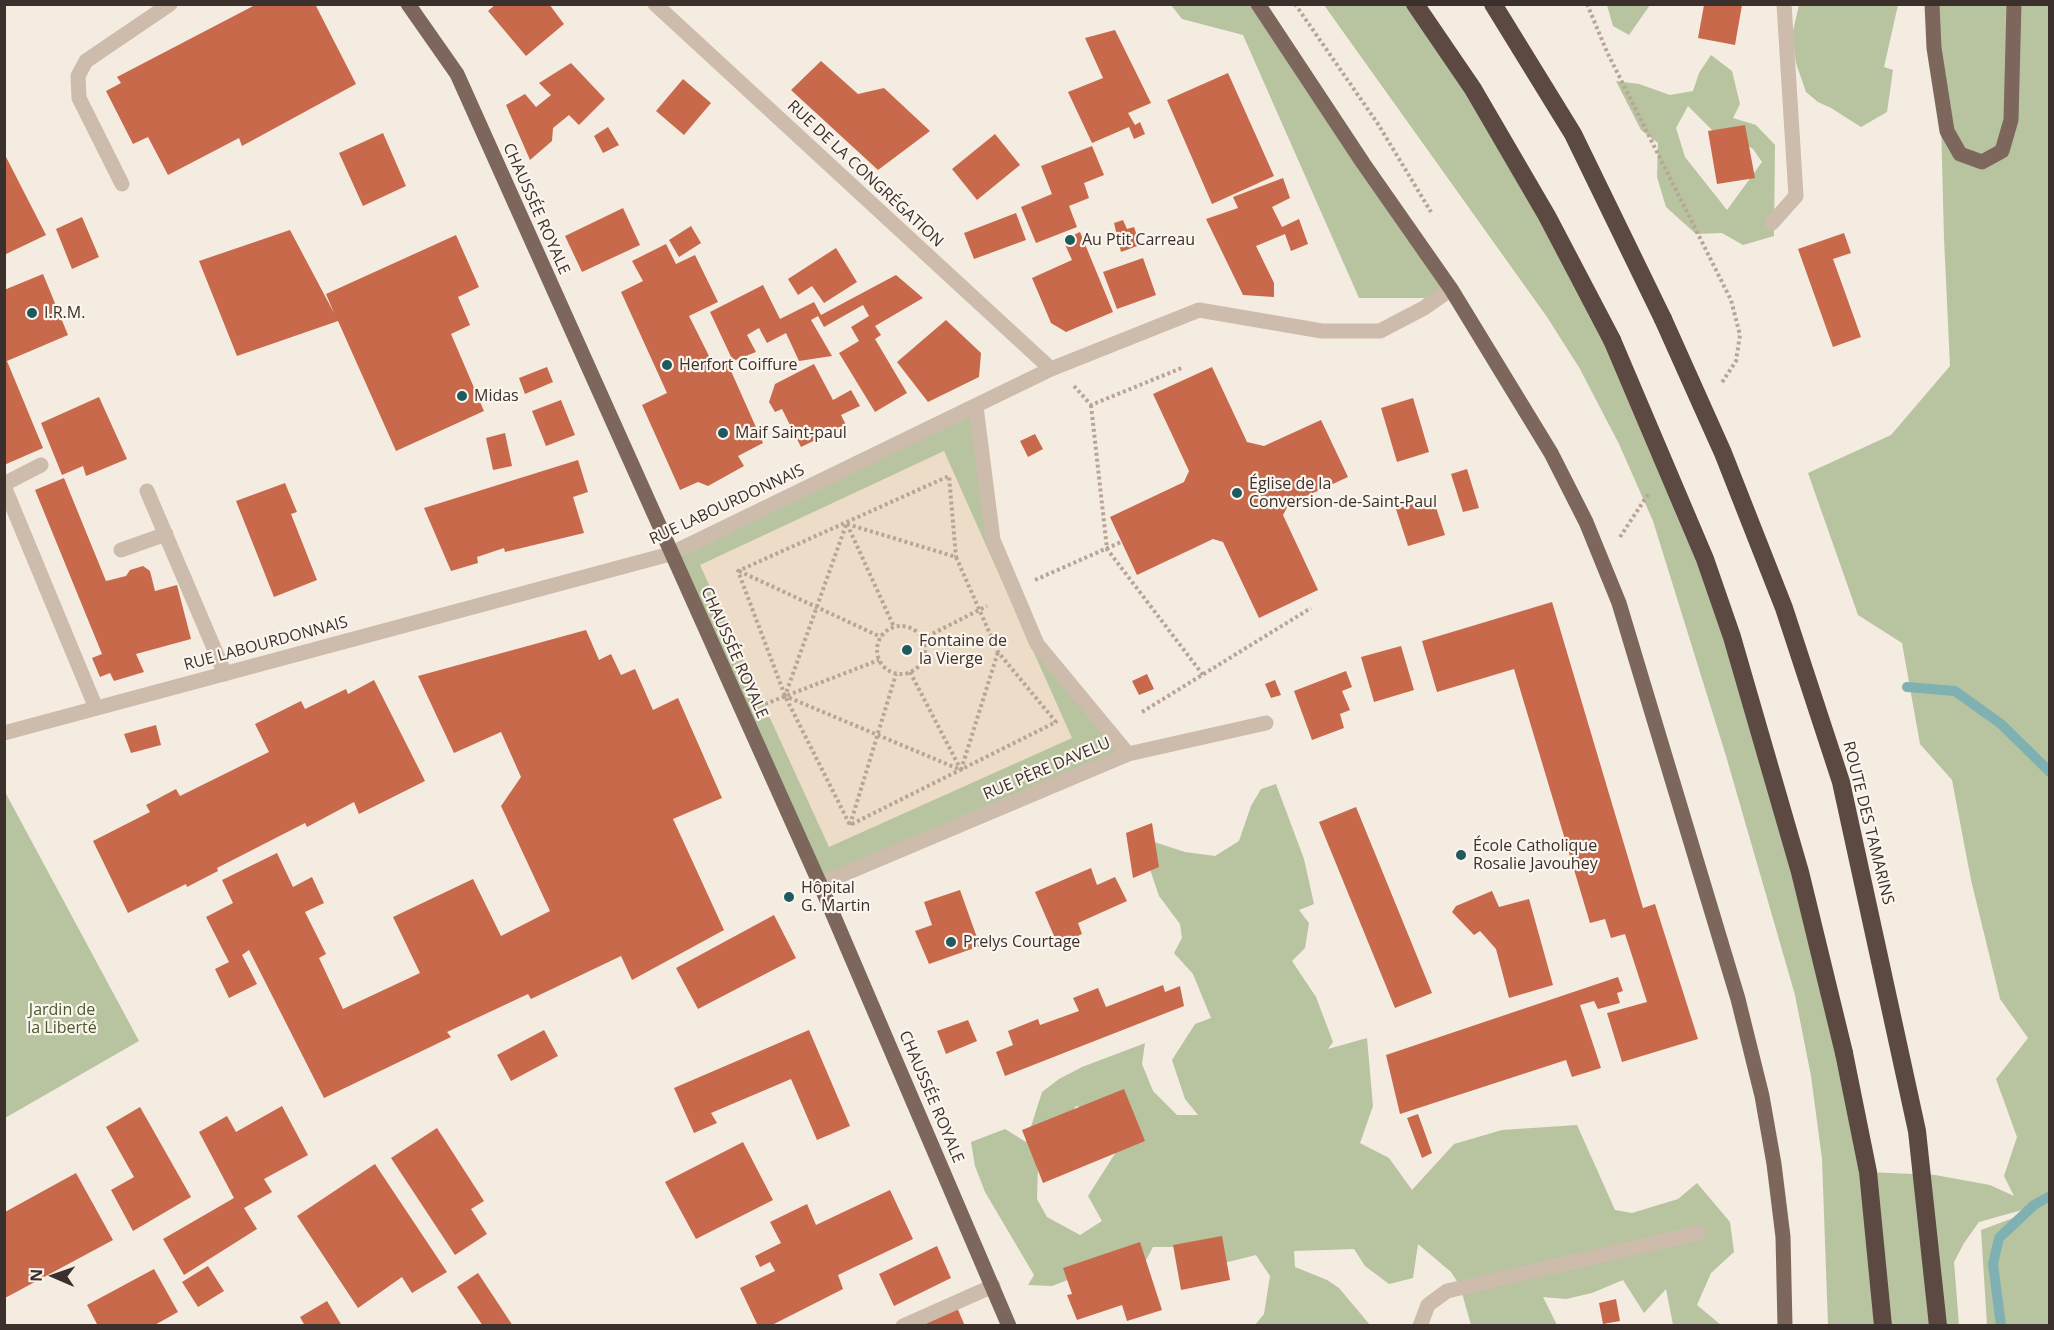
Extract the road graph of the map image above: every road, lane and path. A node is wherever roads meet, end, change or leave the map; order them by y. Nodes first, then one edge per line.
1 (170, 4) edge
2 (408, 4) edge
3 (655, 4) edge
4 (1258, 4) edge
5 (1415, 4) edge
6 (1493, 4) edge
7 (1784, 4) edge
8 (1932, 4) edge
9 (2014, 4) edge
10 (122, 184) dead end
11 (1772, 223) dead end
12 (1445, 294) junction
13 (1184, 367) dead end
14 (1051, 369) junction
15 (1071, 383) dead end
16 (1091, 405) junction
17 (975, 407) junction
18 (41, 465) dead end
19 (4, 485) edge
20 (147, 491) dead end
21 (847, 524) junction
22 (166, 534) junction
23 (1121, 542) dead end
24 (1107, 549) junction
25 (120, 550) dead end
26 (670, 554) junction
27 (956, 557) junction
28 (738, 571) junction
29 (1029, 583) dead end
30 (987, 606) dead end
31 (1311, 608) dead end
32 (978, 611) junction
33 (894, 627) junction
34 (881, 637) junction
35 (922, 639) junction
36 (999, 652) junction
37 (879, 660) junction
38 (910, 672) junction
39 (225, 674) junction
40 (896, 674) junction
41 (1203, 675) junction
42 (785, 696) junction
43 (761, 705) dead end
44 (96, 708) junction
45 (1142, 712) dead end
46 (1266, 723) dead end
47 (4, 732) edge
48 (878, 735) junction
49 (1128, 754) junction
50 (961, 770) junction
51 (850, 825) junction
52 (820, 884) junction
53 (1698, 1233) dead end
54 (993, 1286) junction
55 (903, 1326) edge
56 (1009, 1326) edge
57 (1420, 1326) edge
58 (1785, 1326) edge
59 (1883, 1326) edge
60 (1938, 1326) edge

1 - 10 street
2 - 26 main road, CHAUSSÉE ROYALE
3 - 14 street, RUE DE LA CONGRÉGATION
4 - 12 main road
5 - 59 highway, bridge
6 - 60 highway, ROUTE DES TAMARINS, bridge
7 - 11 street
8 - 9 main road
12 - 14 street, RUE LABOURDONNAIS
12 - 58 main road
13 - 16 path
14 - 17 street, RUE LABOURDONNAIS
15 - 16 path
16 - 24 path
17 - 26 street, RUE LABOURDONNAIS
17 - 49 street, RUE PÈRE DAVELU
18 - 19 street
19 - 44 street
20 - 22 street
21 - 27 path
21 - 27 path
21 - 28 path
21 - 33 path
21 - 42 path
22 - 25 street
22 - 39 street
23 - 24 path
24 - 29 path
24 - 41 path
26 - 39 street, RUE LABOURDONNAIS
26 - 52 main road, CHAUSSÉE ROYALE
27 - 32 path
28 - 34 path
28 - 42 path
30 - 32 path
31 - 41 path
32 - 35 path
32 - 36 path
33 - 34 path
33 - 35 path
34 - 37 path
35 - 38 path
36 - 50 path
36 - 50 path
37 - 40 path
37 - 42 path
38 - 40 path
38 - 50 path
39 - 44 street, RUE LABOURDONNAIS
40 - 48 path
41 - 45 path
42 - 43 path
42 - 48 path
42 - 51 path
44 - 47 street, RUE LABOURDONNAIS
46 - 49 street
48 - 50 path
48 - 51 path
49 - 52 street, RUE PÈRE DAVELU
50 - 51 path
52 - 54 main road, CHAUSSÉE ROYALE
53 - 57 street
54 - 55 street
54 - 56 main road, CHAUSSÉE ROYALE

